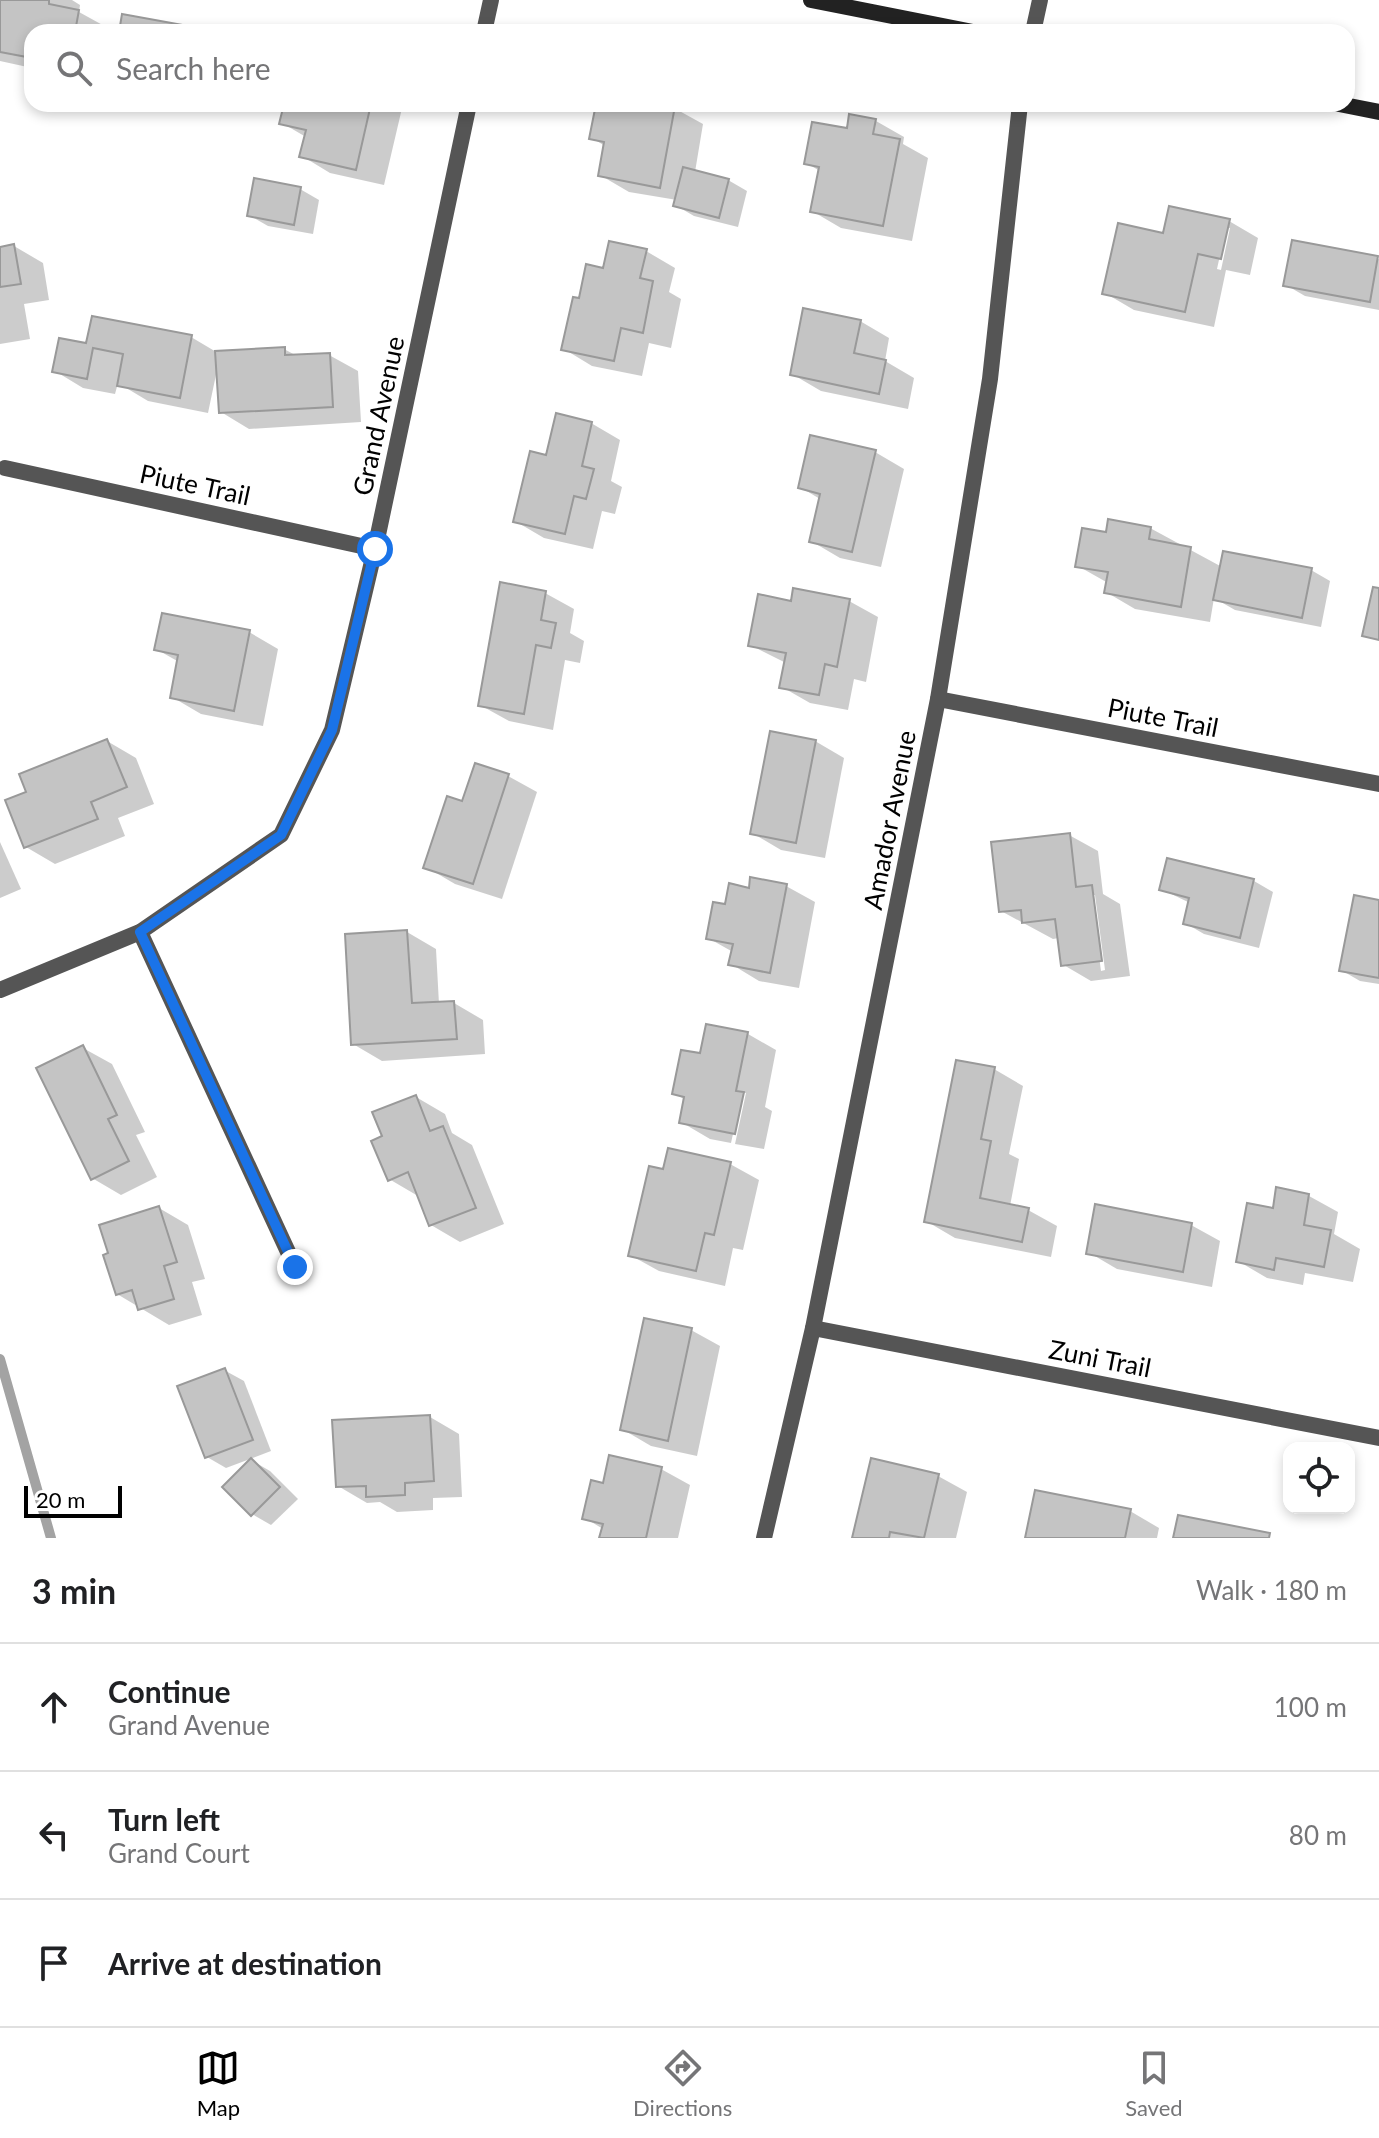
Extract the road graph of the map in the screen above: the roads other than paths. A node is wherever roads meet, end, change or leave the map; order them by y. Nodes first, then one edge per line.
1 (491, 0) edge
2 (811, 0) edge
3 (1040, 0) edge
4 (486, 24) edge
5 (932, 24) edge
6 (1035, 24) edge
7 (1355, 107) edge
8 (467, 112) edge
9 (1019, 112) edge
10 (1379, 112) edge
11 (5, 468) dead end
12 (375, 549) junction
13 (938, 699) junction
14 (1379, 784) edge
15 (140, 932) junction
16 (0, 990) edge
17 (295, 1267) dead end
18 (813, 1328) junction
19 (1379, 1438) edge
20 (764, 1538) edge

1 - 4 street
2 - 5 street
3 - 6 street
7 - 10 street
8 - 12 street, Grand Avenue
9 - 13 street, Amador Avenue
11 - 12 street, Piute Trail
12 - 15 street, Grand Avenue
13 - 14 street, Piute Trail
13 - 18 street, Amador Avenue
15 - 16 street, Grand Avenue
15 - 17 street
18 - 19 street, Zuni Trail
18 - 20 street, Amador Avenue

